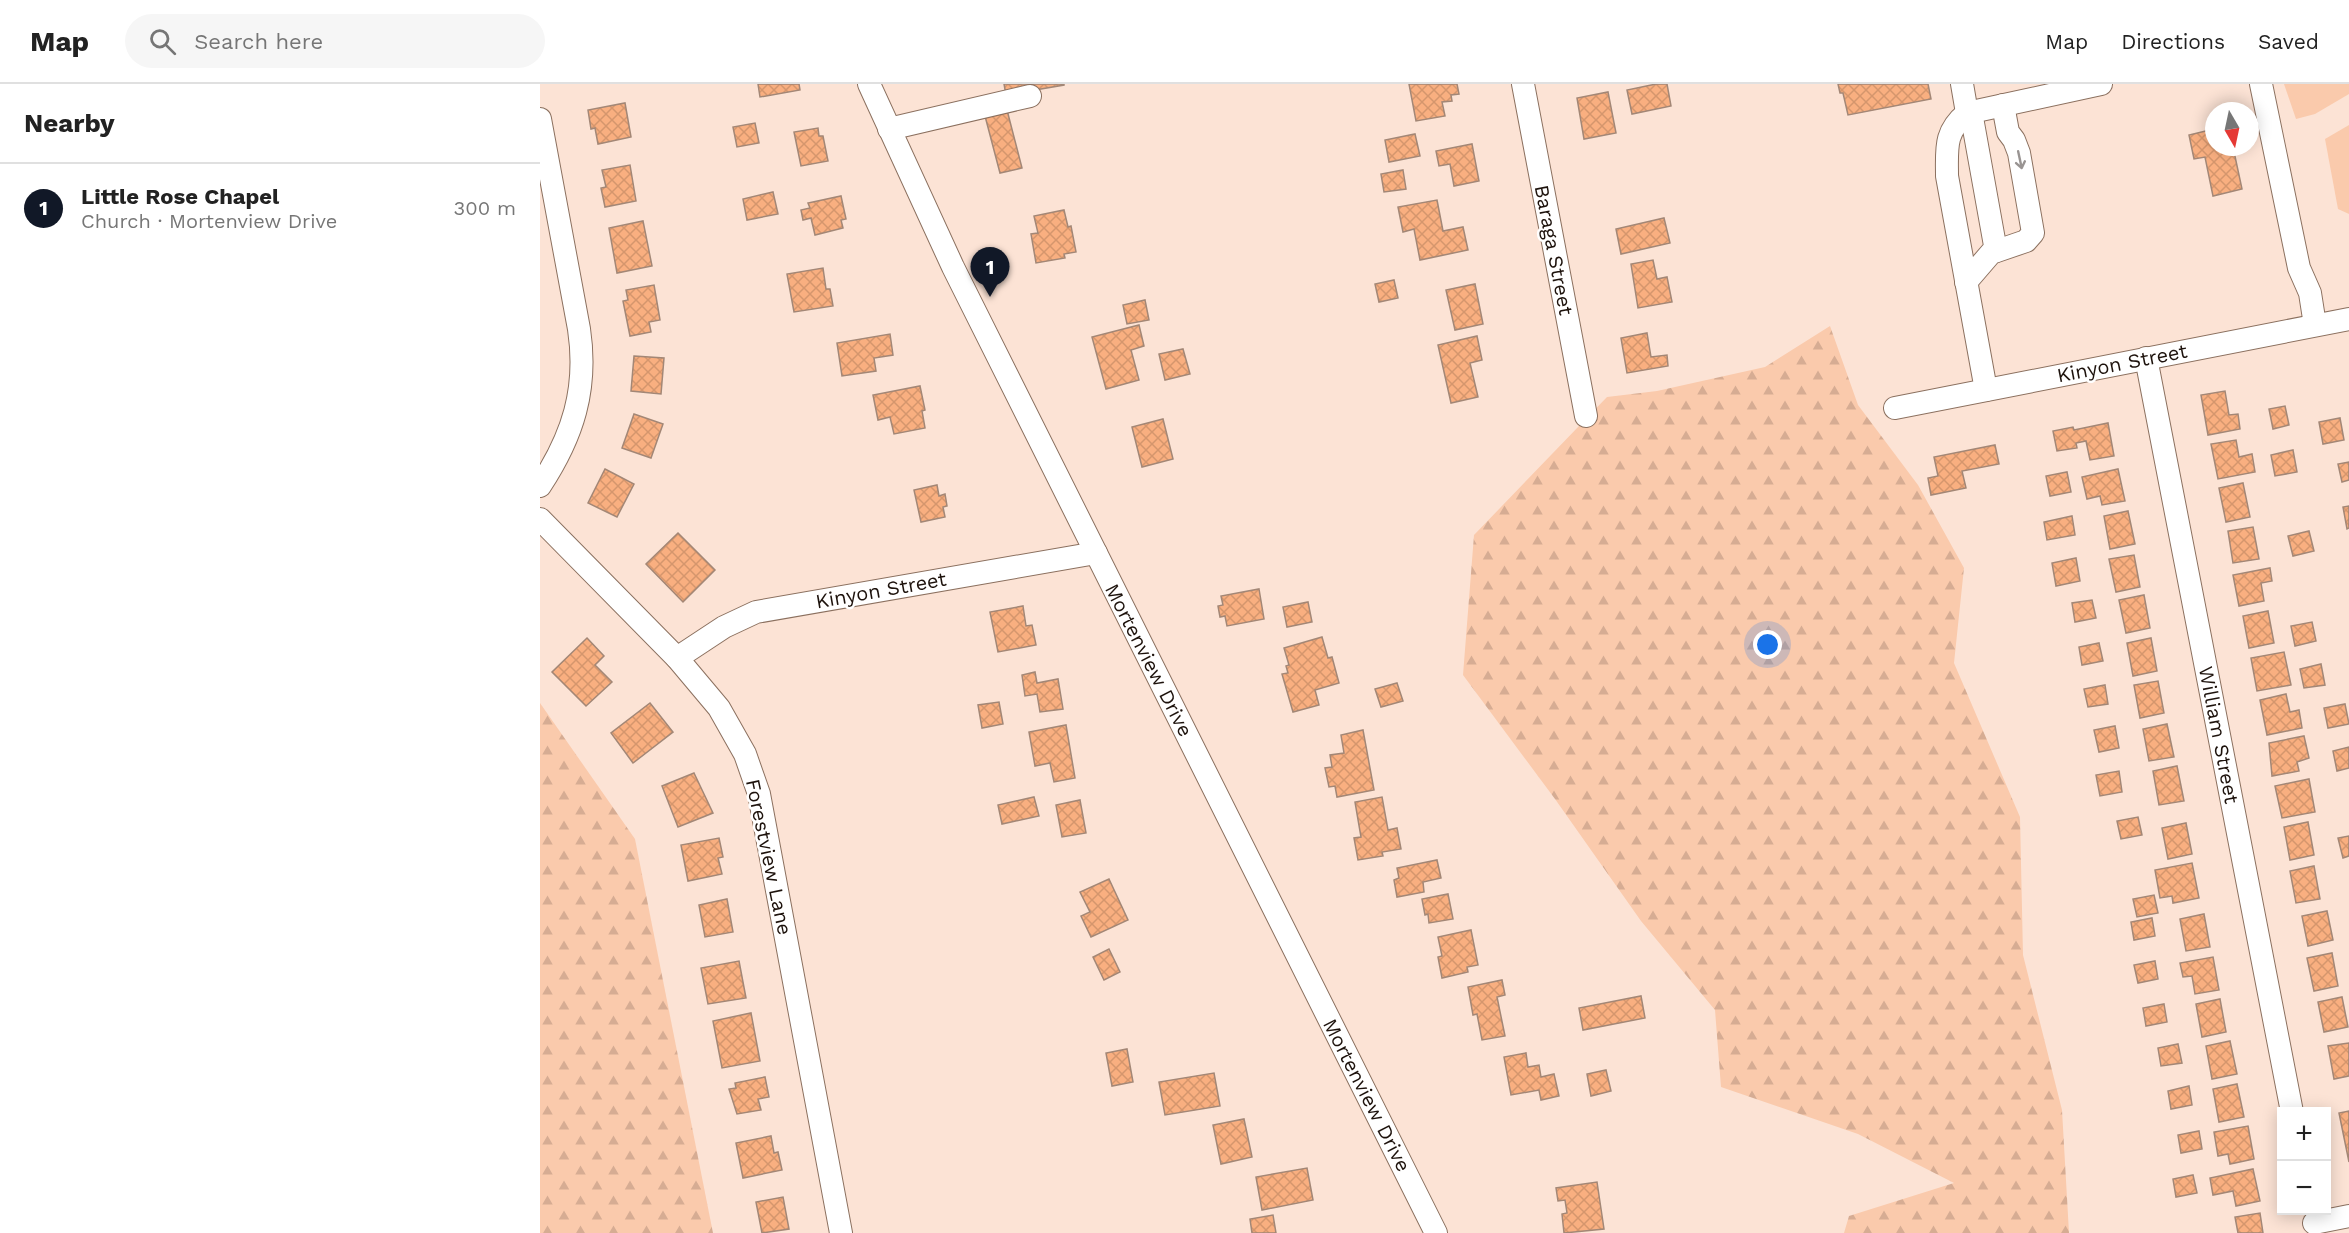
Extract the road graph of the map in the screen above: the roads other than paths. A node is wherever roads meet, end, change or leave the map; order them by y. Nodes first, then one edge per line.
1 (869, 84) edge
2 (1523, 84) edge
3 (1962, 84) edge
4 (2261, 84) edge
5 (2087, 86) edge
6 (1030, 96) dead end
7 (2013, 97) edge
8 (1969, 112) junction
9 (540, 119) edge
10 (889, 129) junction
11 (1996, 251) junction
12 (1966, 282) junction
13 (2349, 319) edge
14 (2315, 325) junction
15 (2146, 358) junction
16 (1986, 390) junction
17 (1895, 408) dead end
18 (1586, 416) dead end
19 (540, 486) edge
20 (540, 519) edge
21 (1096, 553) junction
22 (677, 658) junction
23 (2291, 1107) edge
24 (2349, 1216) edge
25 (2314, 1222) edge
26 (842, 1233) edge
27 (1436, 1233) edge

1 - 10 street, Mortenview Drive
2 - 18 street, Baraga Street
3 - 8 street
4 - 14 street
5 - 7 street
6 - 10 street
7 - 8 street
7 -> 11 street
8 - 11 street
8 - 12 street
9 - 19 street
10 - 21 street, Mortenview Drive
11 - 12 street
12 - 16 street
13 - 14 street, Kinyon Street
14 - 15 street, Kinyon Street
15 - 16 street, Kinyon Street
15 - 23 street, William Street
16 - 17 street, Kinyon Street
20 - 22 street, Forestview Lane
21 - 22 street, Kinyon Street
21 - 27 street, Mortenview Drive
22 - 26 street, Forestview Lane
24 - 25 street

